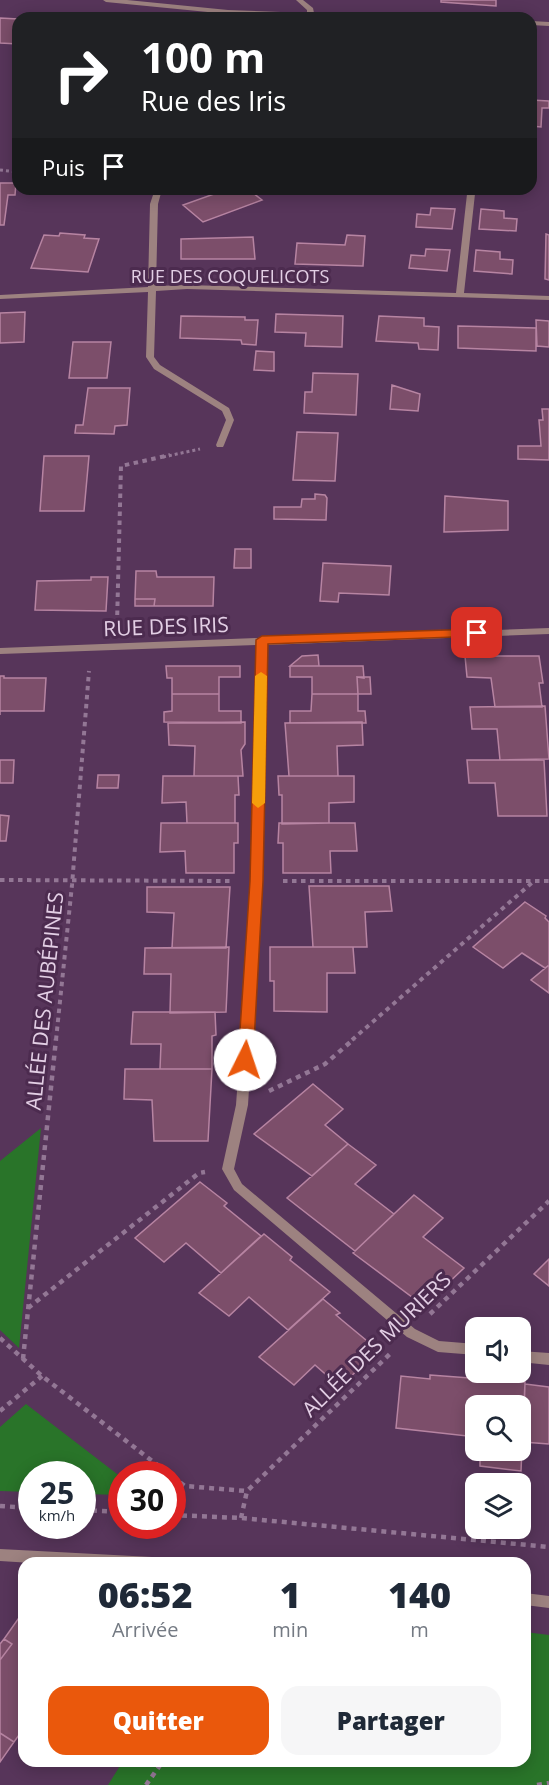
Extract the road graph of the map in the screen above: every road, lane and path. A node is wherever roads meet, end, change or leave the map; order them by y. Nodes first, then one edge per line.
1 (106, 0) edge
2 (299, 0) edge
3 (228, 12) edge
4 (310, 12) edge
5 (157, 195) edge
6 (471, 195) edge
7 (150, 289) junction
8 (460, 296) junction
9 (0, 297) edge
10 (549, 298) edge
11 (220, 445) joint
12 (549, 631) edge
13 (262, 640) junction
14 (91, 646) junction
15 (116, 646) junction
16 (0, 651) edge
17 (0, 880) edge
18 (72, 880) junction
19 (535, 880) junction
20 (549, 880) edge
21 (257, 881) junction
22 (242, 1105) junction
23 (228, 1169) junction
24 (549, 1201) edge
25 (28, 1308) junction
26 (411, 1333) junction
27 (0, 1338) edge
28 (465, 1349) edge
29 (531, 1357) edge
30 (23, 1359) junction
31 (549, 1359) edge
32 (42, 1376) junction
33 (0, 1411) edge
34 (152, 1461) edge
35 (186, 1486) edge
36 (247, 1491) junction
37 (0, 1506) edge
38 (18, 1507) edge
39 (186, 1516) edge
40 (240, 1518) junction
41 (549, 1547) edge
42 (0, 1555) edge
43 (38, 1557) edge
44 (531, 1600) edge
45 (549, 1602) edge
46 (159, 1767) edge
47 (549, 1783) edge
48 (146, 1785) edge
49 (537, 1785) edge

1 - 3 street
2 - 4 street
5 - 7 street
6 - 8 street
7 - 8 street, RUE DES COQUELICOTS
7 - 9 street, RUE DES COQUELICOTS
7 - 11 street
8 - 10 street, RUE DES COQUELICOTS
11 - 15 path
12 - 13 street, RUE DES IRIS
13 - 15 street, RUE DES IRIS
13 - 21 street
14 - 15 street, RUE DES IRIS
14 - 16 street, RUE DES IRIS
14 - 18 path, ALLÉE DES AUBÉPINES
17 - 18 path
18 - 21 path
18 - 25 path, ALLÉE DES AUBÉPINES
19 - 20 path
19 - 21 path
19 - 22 path
21 - 22 street
22 - 23 street
23 - 25 path
23 - 26 street
24 - 26 path, ALLÉE DES MURIERS
25 - 30 path, ALLÉE DES AUBÉPINES
26 - 28 street
26 - 36 path, ALLÉE DES MURIERS
27 - 30 path
29 - 31 street
30 - 32 path
32 - 33 path
32 - 34 path
35 - 36 path
36 - 40 path
37 - 38 path
39 - 40 path
40 - 41 path
42 - 43 street
44 - 45 street
46 - 48 path
47 - 49 path

